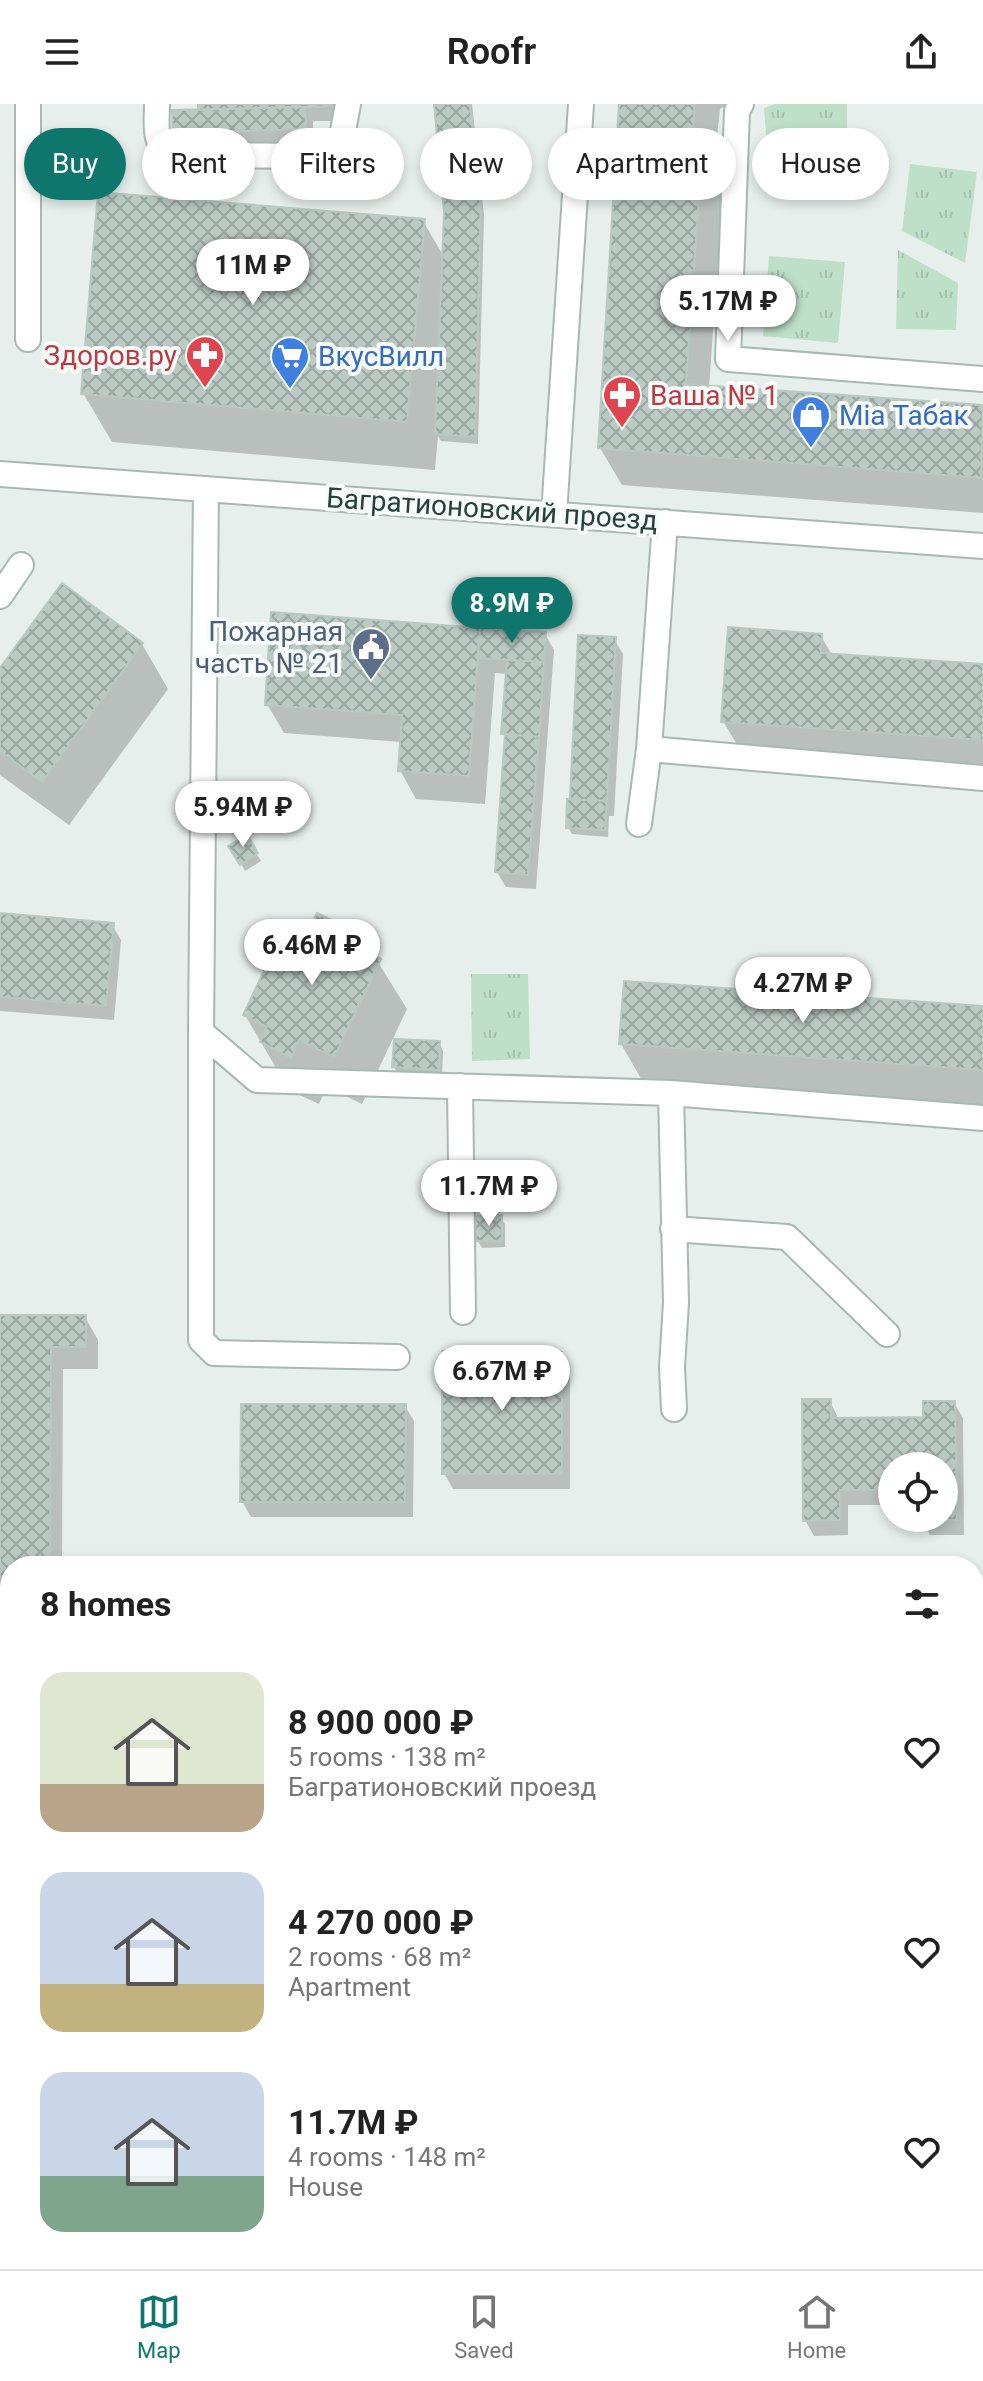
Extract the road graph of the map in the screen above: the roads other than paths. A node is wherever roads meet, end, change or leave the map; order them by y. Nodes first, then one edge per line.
1 (28, 104) edge
2 (157, 104) edge
3 (348, 104) edge
4 (581, 104) edge
5 (741, 104) edge
6 (28, 339) dead end
7 (983, 379) edge
8 (0, 474) edge
9 (206, 489) junction
10 (554, 514) junction
11 (665, 522) junction
12 (983, 546) edge
13 (21, 565) dead end
14 (0, 596) edge
15 (649, 749) junction
16 (983, 778) edge
17 (639, 824) dead end
18 (201, 1032) junction
19 (460, 1086) junction
20 (671, 1093) junction
21 (983, 1118) edge
22 (673, 1229) junction
23 (463, 1312) dead end
24 (887, 1334) dead end
25 (397, 1357) dead end
26 (674, 1409) dead end

1 - 6 street
2 - 3 street
4 - 10 street
5 - 7 street
8 - 9 street, Багратионовский проезд
9 - 10 street, Багратионовский проезд
9 - 18 street
10 - 11 street, Багратионовский проезд
11 - 12 street, Багратионовский проезд
11 - 15 street
13 - 14 street
15 - 16 street
15 - 17 street
18 - 19 street
18 - 25 street
19 - 20 street
19 - 23 street
20 - 21 street
20 - 22 street
22 - 24 street
22 - 26 street

